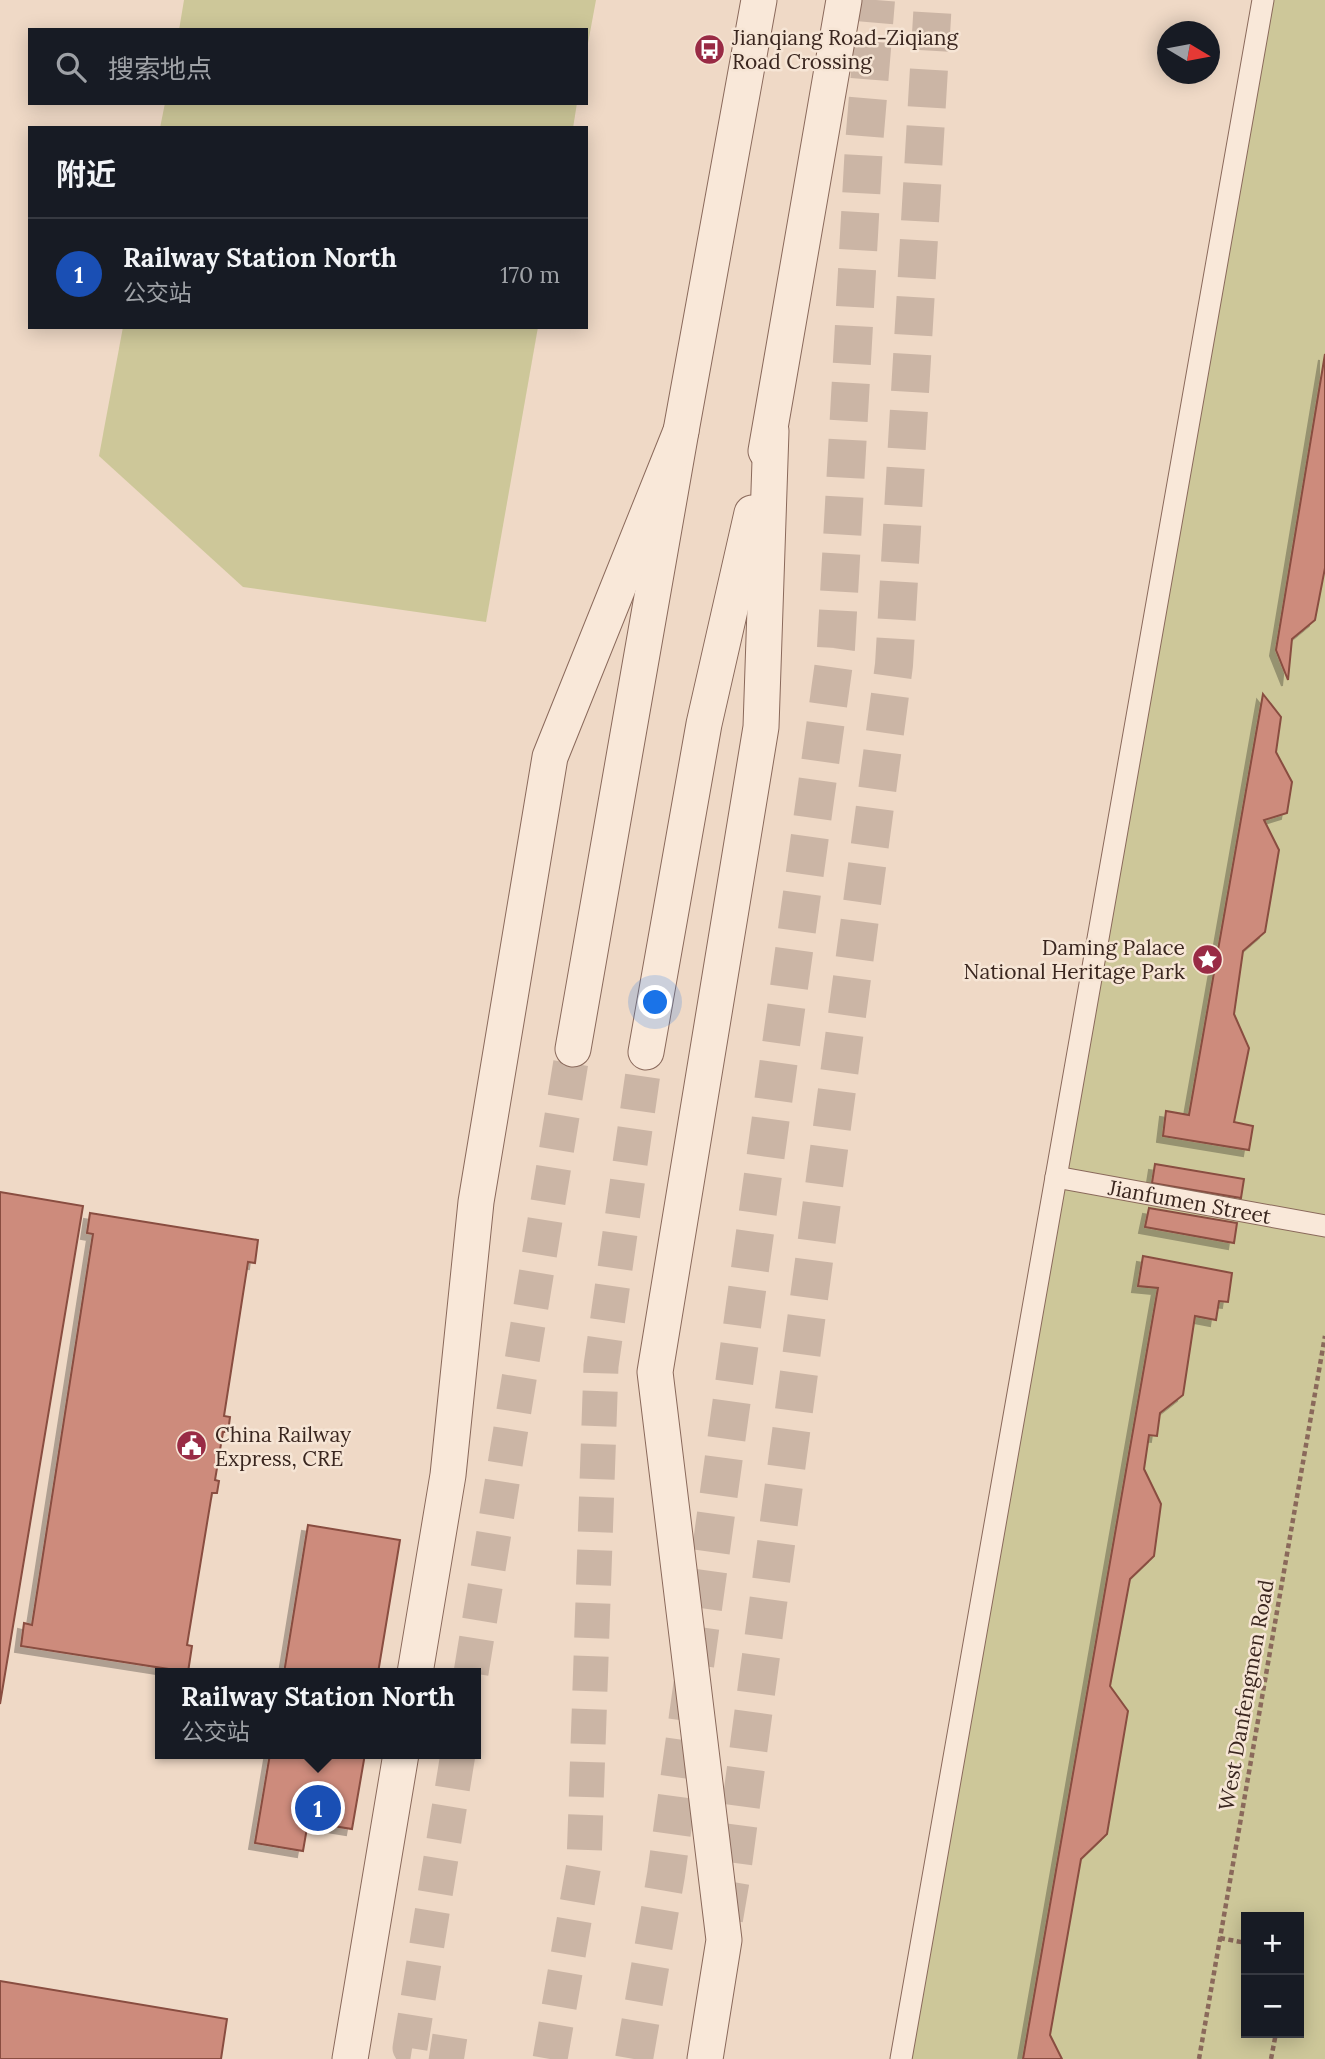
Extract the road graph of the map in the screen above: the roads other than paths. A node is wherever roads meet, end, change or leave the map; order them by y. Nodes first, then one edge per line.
1 (759, 0) edge
2 (844, 0) edge
3 (1263, 0) edge
4 (771, 430) junction
5 (681, 431) junction
6 (573, 1049) tunnel mouth
7 (646, 1052) tunnel mouth
8 (1056, 1177) junction
9 (1325, 1226) edge
10 (416, 1668) edge
11 (400, 1759) edge
12 (350, 2059) edge
13 (705, 2059) edge
14 (901, 2059) edge

1 - 5 street
2 - 4 street
3 - 8 street
4 - 7 street
4 - 13 street
5 - 6 street
5 - 10 street
8 - 9 street, Jianfumen Street
8 - 14 street
11 - 12 street

